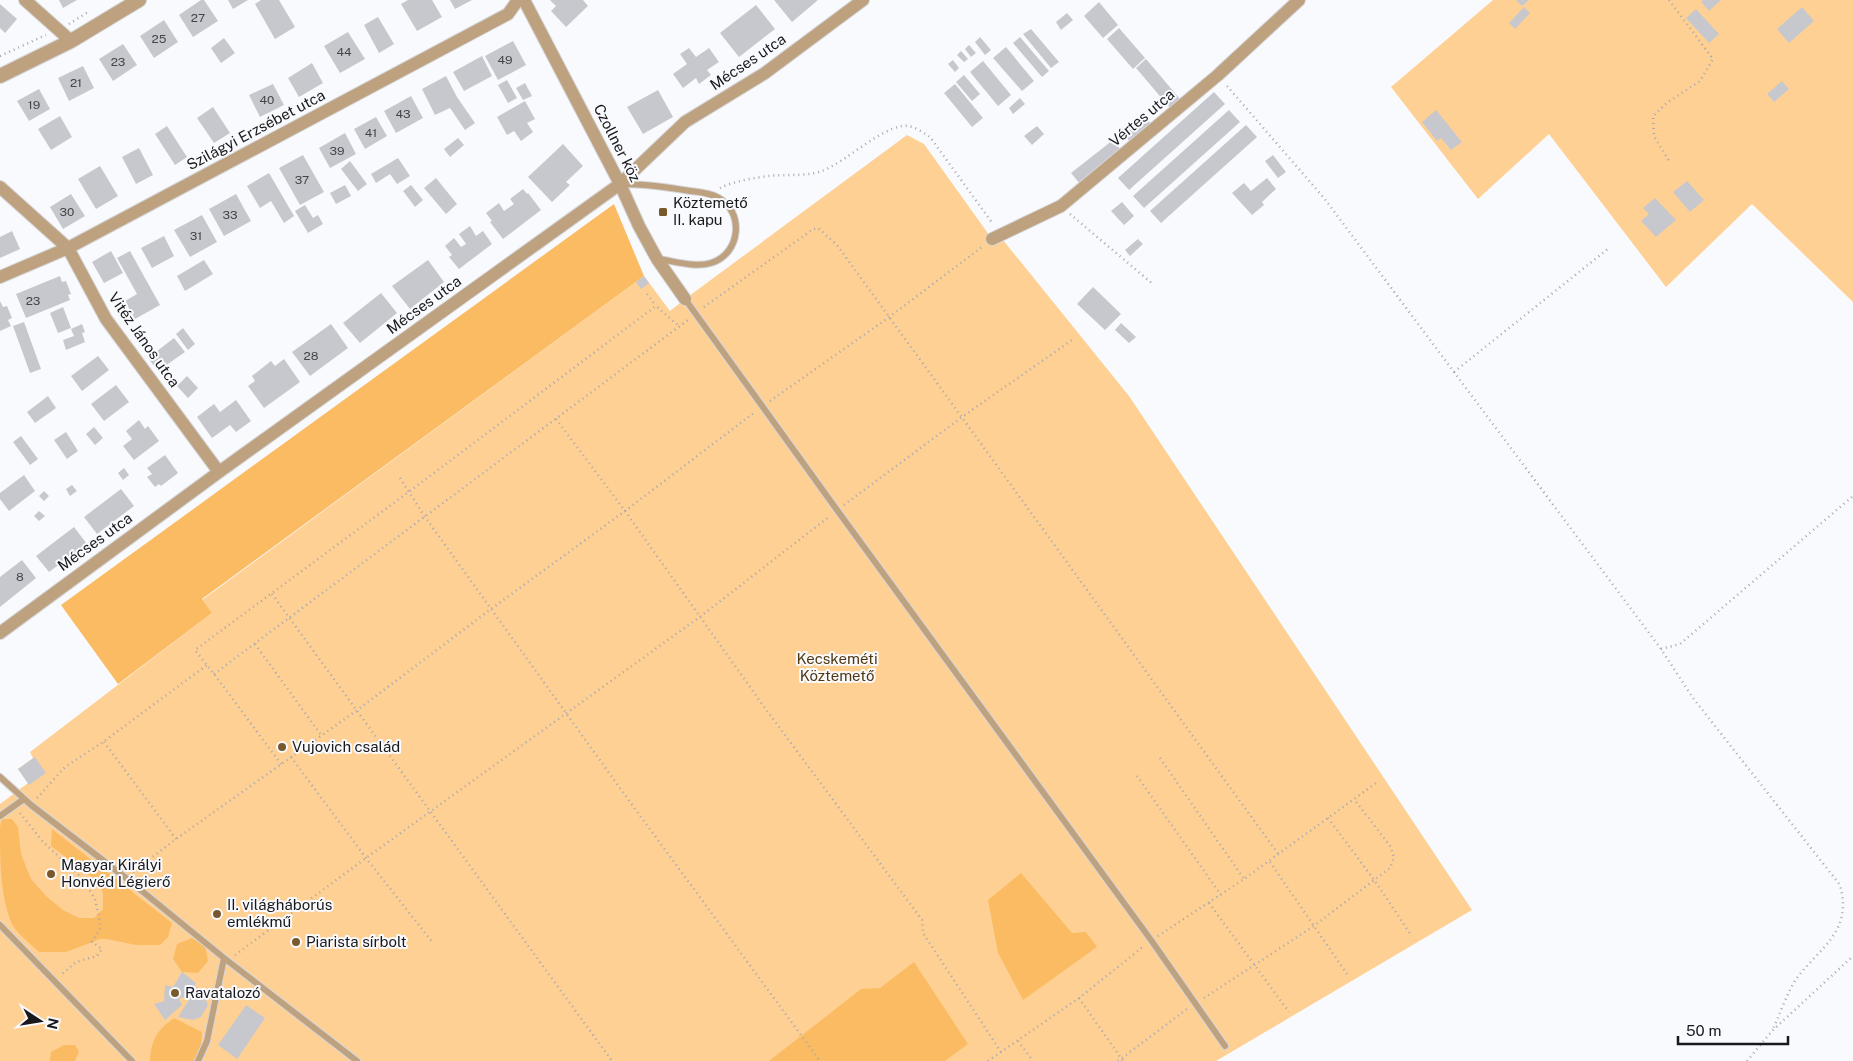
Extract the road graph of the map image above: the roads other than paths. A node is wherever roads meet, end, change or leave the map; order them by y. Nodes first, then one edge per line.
1 (25, 0) edge
2 (139, 0) edge
3 (518, 0) edge
4 (524, 0) edge
5 (863, 0) edge
6 (1298, 0) edge
7 (71, 41) junction
8 (0, 76) edge
9 (620, 184) junction
10 (0, 187) edge
11 (992, 239) road end
12 (68, 248) junction
13 (657, 259) junction
14 (0, 277) edge
15 (685, 299) joint
16 (219, 472) junction
17 (0, 633) edge
18 (0, 777) edge
19 (28, 802) junction
20 (0, 816) edge
21 (0, 925) edge
22 (225, 960) junction
23 (1225, 1046) dead end
24 (132, 1061) edge
25 (198, 1061) edge
26 (356, 1061) edge

1 - 7 street
2 - 7 street
3 - 12 street, Szilágyi Erzsébet utca
4 - 9 street, Czollner köz
5 - 9 street, Mécses utca
6 - 11 street, Vértes utca
7 - 8 street
9 - 13 street, Czollner köz
9 - 13 lane
9 - 16 street, Mécses utca
10 - 12 street, Vitéz János utca
12 - 14 street, Szilágyi Erzsébet utca
12 - 16 street, Vitéz János utca
13 - 15 street, Czollner köz
15 - 23 lane
16 - 17 street, Mécses utca
18 - 19 lane
19 - 20 lane
19 - 22 lane
21 - 24 lane
22 - 25 lane
22 - 26 lane

